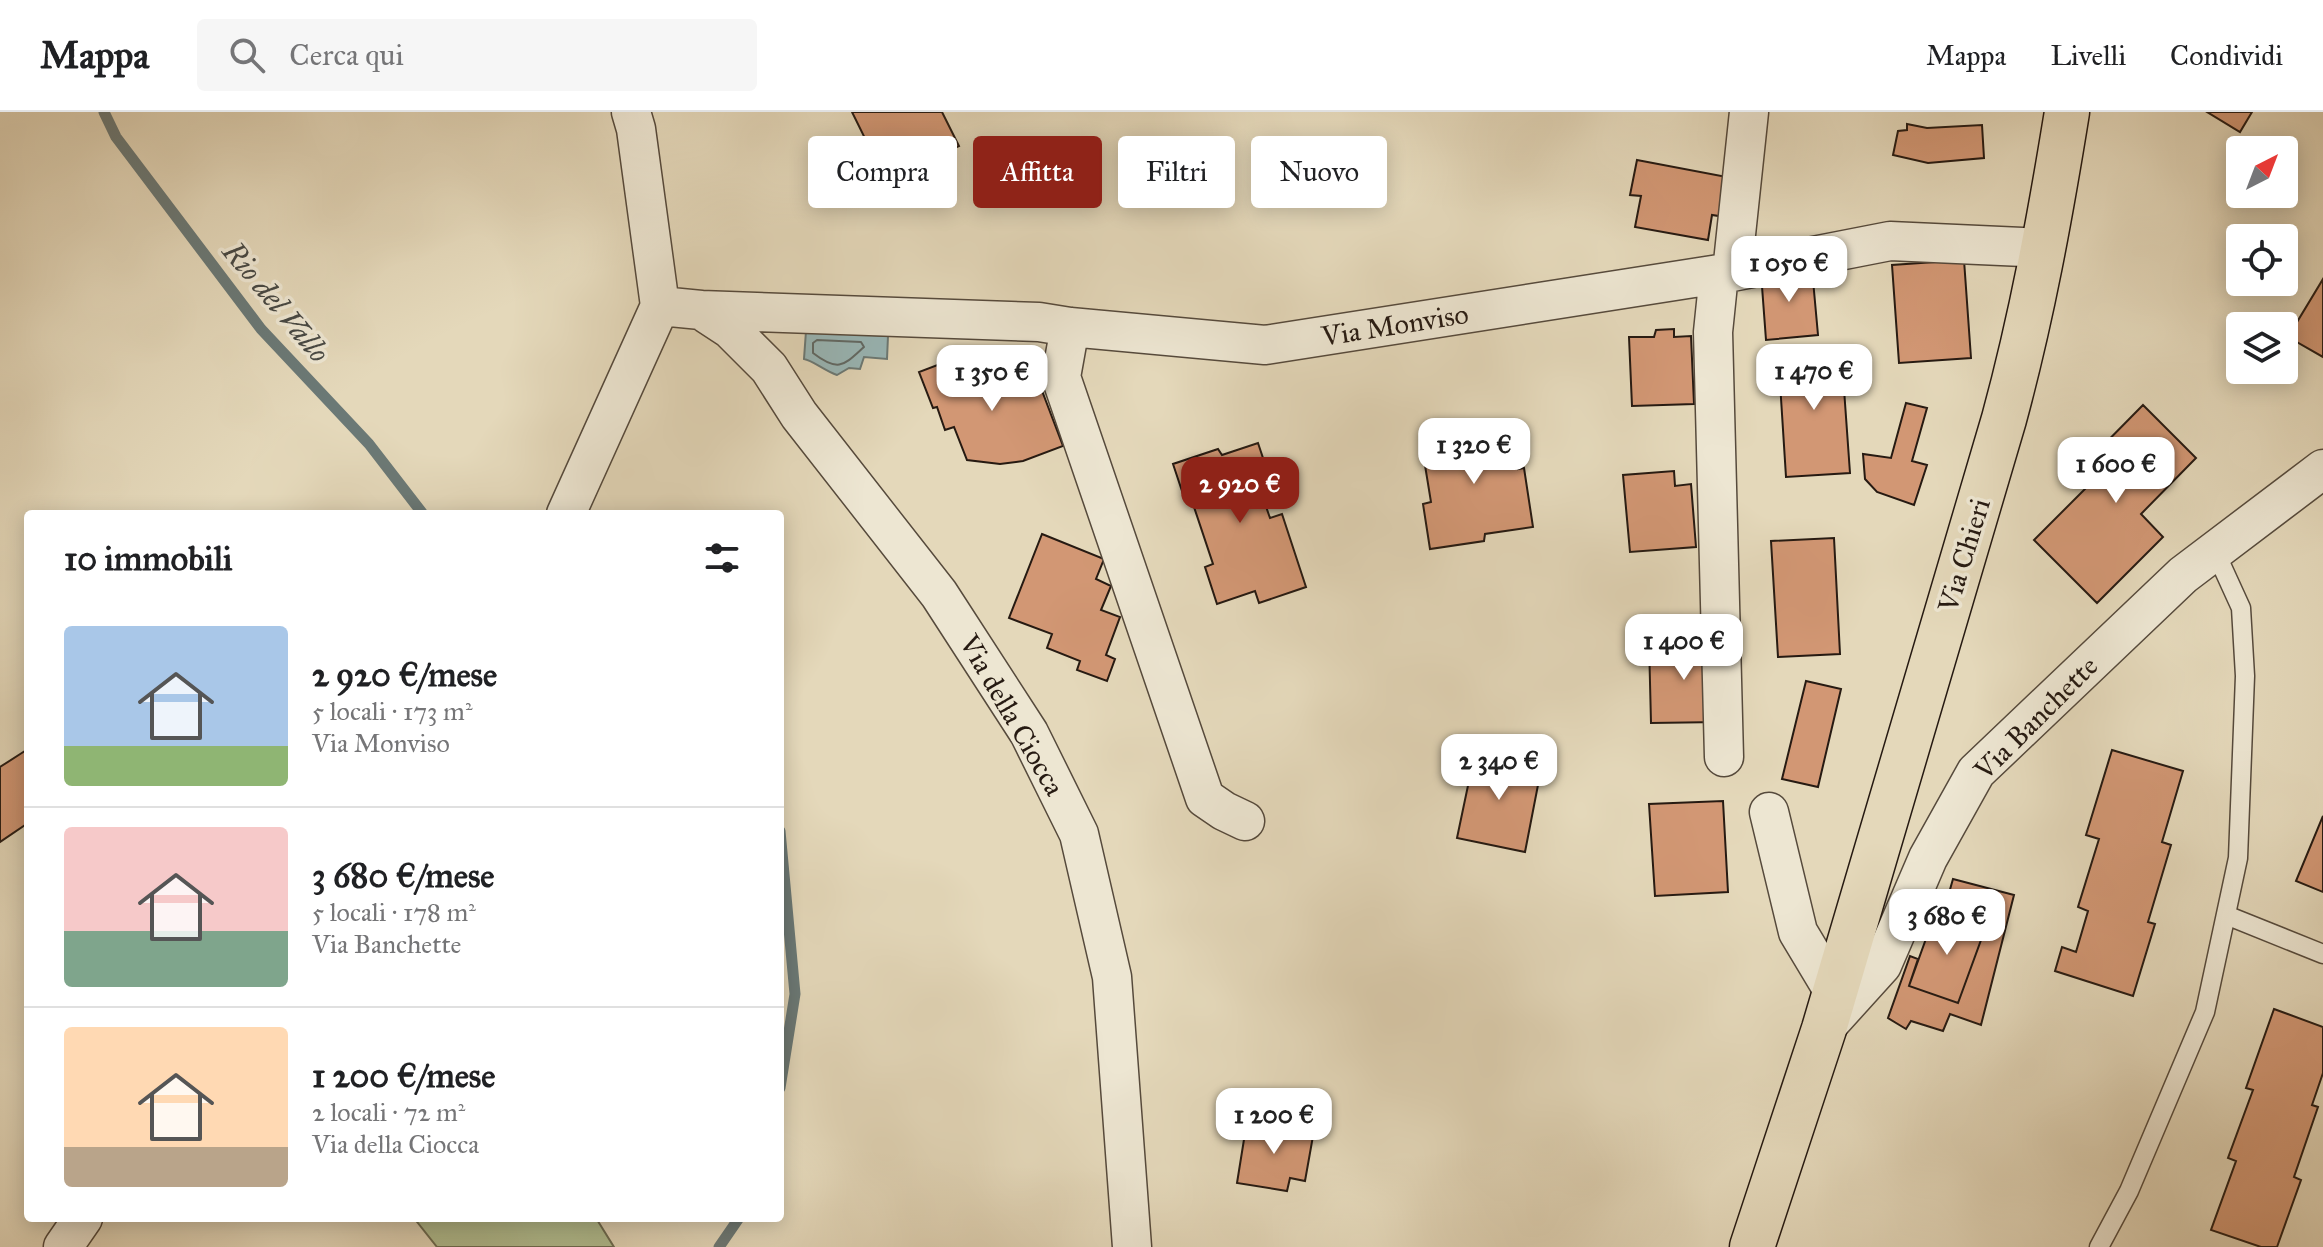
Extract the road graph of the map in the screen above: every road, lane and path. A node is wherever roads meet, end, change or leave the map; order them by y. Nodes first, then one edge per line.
1 (631, 112) edge
2 (1749, 112) edge
3 (2067, 112) edge
4 (2045, 248) junction
5 (1726, 273) junction
6 (660, 306) junction
7 (701, 310) junction
8 (1070, 327) junction
9 (2323, 469) edge
10 (568, 510) edge
11 (2215, 551) junction
12 (1724, 757) dead end
13 (1769, 812) dead end
14 (1245, 821) dead end
15 (2226, 915) junction
16 (2323, 954) edge
17 (1829, 1010) junction
18 (80, 1222) edge
19 (63, 1247) edge
20 (1132, 1247) edge
21 (1752, 1247) edge
22 (2099, 1247) edge

1 - 6 street
2 - 5 street
3 - 4 main road, Via Chieri
4 - 5 street, Via Monviso
4 - 17 main road, Via Chieri
5 - 8 street, Via Monviso
5 - 12 street
6 - 7 street, Via della Ciocca
6 - 10 street
7 - 8 street, Via Monviso
7 - 20 street, Via della Ciocca
8 - 14 street
9 - 11 street, Via Banchette
11 - 15 lane
11 - 17 street, Via Banchette
13 - 17 street
15 - 16 lane
15 - 22 lane
17 - 21 main road, Via Chieri
18 - 19 street

